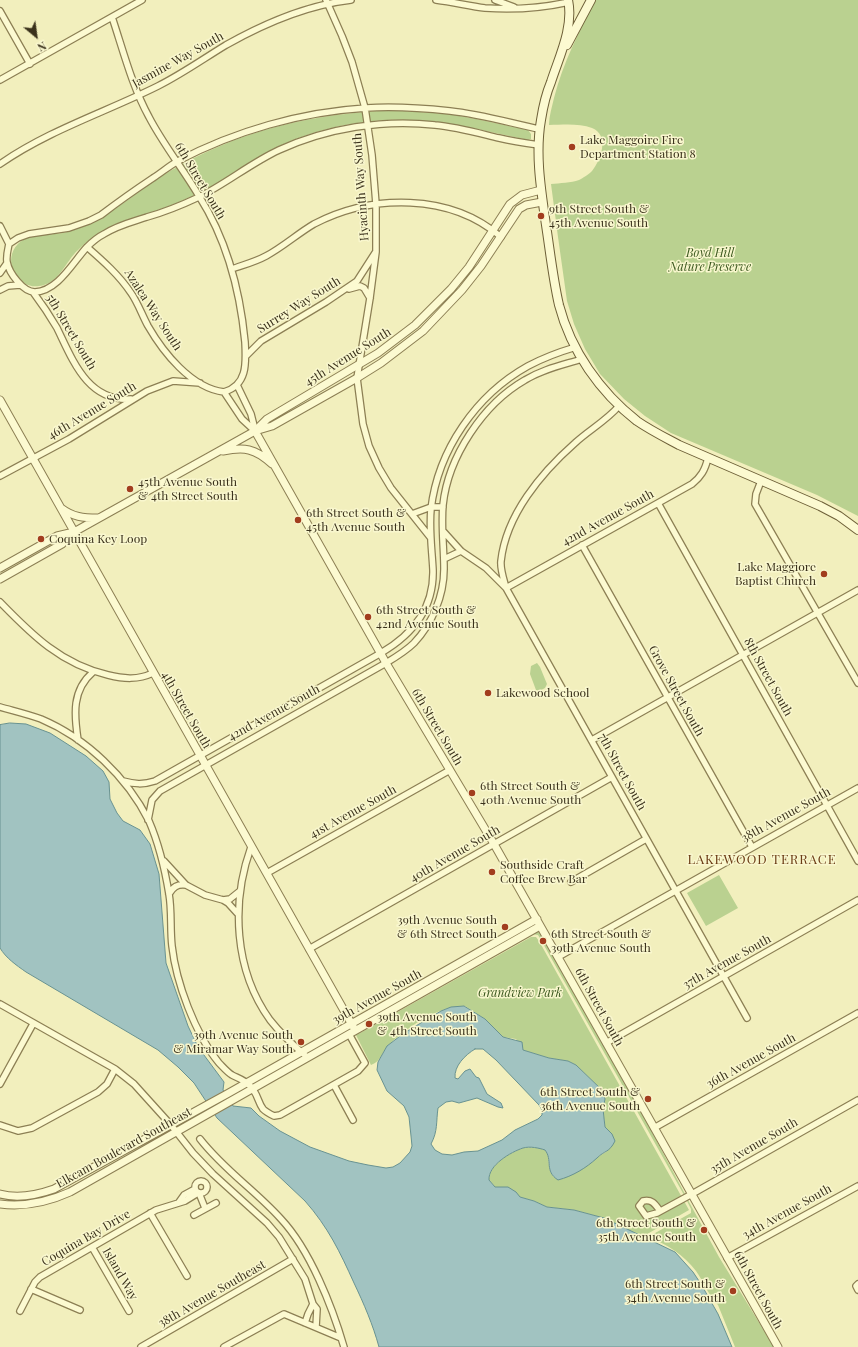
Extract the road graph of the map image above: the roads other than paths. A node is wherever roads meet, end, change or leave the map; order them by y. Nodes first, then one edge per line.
1 (142, 0) edge
2 (351, 0) edge
3 (436, 0) edge
4 (495, 0) edge
5 (591, 0) edge
6 (570, 1) edge
7 (327, 2) edge
8 (518, 8) junction
9 (0, 11) edge
10 (112, 18) junction
11 (560, 58) junction
12 (30, 64) junction
13 (0, 80) edge
14 (139, 95) junction
15 (365, 108) junction
16 (368, 125) junction
17 (539, 129) junction
18 (538, 145) junction
19 (177, 162) junction
20 (0, 164) edge
21 (541, 190) junction
22 (200, 196) junction
23 (542, 202) junction
24 (376, 204) junction
25 (0, 226) edge
26 (493, 231) junction
27 (501, 237) junction
28 (9, 244) junction
29 (87, 247) junction
30 (376, 252) junction
31 (7, 262) junction
32 (232, 269) junction
33 (0, 273) edge
34 (20, 285) junction
35 (0, 290) edge
36 (343, 291) junction
37 (34, 292) junction
38 (370, 298) junction
39 (576, 347) junction
40 (246, 356) junction
41 (582, 360) junction
42 (358, 366) junction
43 (357, 378) junction
44 (200, 383) junction
45 (237, 385) junction
46 (224, 392) junction
47 (133, 399) junction
48 (0, 400) edge
49 (619, 406) junction
50 (255, 431) junction
51 (218, 451) junction
52 (33, 458) junction
53 (708, 458) junction
54 (276, 468) junction
55 (0, 476) edge
56 (761, 481) junction
57 (658, 503) junction
58 (60, 506) junction
59 (431, 507) junction
60 (443, 507) junction
61 (412, 514) junction
62 (98, 518) junction
63 (858, 530) edge
64 (443, 531) junction
65 (74, 532) junction
66 (430, 537) junction
67 (582, 545) junction
68 (461, 551) junction
69 (444, 560) junction
70 (0, 568) edge
71 (0, 579) edge
72 (506, 588) junction
73 (858, 590) edge
74 (0, 602) edge
75 (818, 612) junction
76 (381, 653) junction
77 (743, 655) junction
78 (386, 663) junction
79 (93, 672) junction
80 (153, 673) junction
81 (336, 679) junction
82 (858, 683) edge
83 (341, 688) junction
84 (667, 697) junction
85 (0, 707) edge
86 (78, 740) junction
87 (592, 740) junction
88 (200, 755) junction
89 (205, 765) junction
90 (450, 770) junction
91 (612, 777) junction
92 (123, 781) junction
93 (858, 788) edge
94 (827, 805) junction
95 (148, 820) junction
96 (646, 839) junction
97 (494, 844) junction
98 (251, 847) junction
99 (752, 847) junction
100 (161, 858) junction
101 (858, 862) edge
102 (267, 873) junction
103 (571, 882) dead end
104 (186, 885) junction
105 (675, 890) junction
106 (240, 891) junction
107 (169, 895) junction
108 (223, 900) junction
109 (858, 900) edge
110 (238, 914) junction
111 (539, 922) junction
112 (309, 949) junction
113 (558, 957) junction
114 (724, 976) junction
115 (0, 1004) edge
116 (858, 1013) edge
117 (747, 1018) dead end
118 (33, 1024) junction
119 (352, 1029) junction
120 (606, 1043) junction
121 (301, 1052) junction
122 (307, 1057) junction
123 (115, 1069) junction
124 (247, 1082) junction
125 (0, 1084) edge
126 (334, 1085) junction
127 (253, 1088) junction
128 (229, 1097) junction
129 (858, 1100) edge
130 (210, 1108) junction
131 (353, 1120) dead end
132 (0, 1125) edge
133 (171, 1125) junction
134 (654, 1128) junction
135 (176, 1131) junction
136 (200, 1140) dead end
137 (110, 1159) junction
138 (115, 1166) junction
139 (213, 1174) junction
140 (205, 1183) junction
141 (858, 1186) edge
142 (197, 1192) junction
143 (0, 1194) edge
144 (692, 1194) junction
145 (24, 1196) junction
146 (216, 1203) dead end
147 (0, 1204) edge
148 (24, 1204) junction
149 (205, 1208) junction
150 (660, 1211) dead end
151 (150, 1213) junction
152 (194, 1215) dead end
153 (92, 1247) junction
154 (728, 1258) junction
155 (293, 1259) junction
156 (187, 1276) dead end
157 (31, 1289) junction
158 (313, 1304) junction
159 (80, 1310) dead end
160 (20, 1311) dead end
161 (129, 1311) dead end
162 (310, 1325) junction
163 (341, 1338) junction
164 (141, 1347) edge
165 (224, 1347) edge
166 (344, 1347) edge
167 (778, 1347) edge

1 - 10 street
2 - 7 street, Jasmine Way South
3 - 8 street
4 - 8 street
5 - 11 main road
6 - 8 street
6 - 11 main road
7 - 14 street, Jasmine Way South
7 - 15 street, Hyacinth Way South
9 - 12 street
10 - 12 street
10 - 14 street, 6th Street South
11 - 17 main road
12 - 13 street
14 - 19 street, 6th Street South
14 - 20 street, Jasmine Way South
15 - 16 street, Hyacinth Way South
15 - 17 street
15 - 19 street
16 - 18 street
16 - 22 street
16 - 24 street, Hyacinth Way South
17 - 18 main road
18 - 21 main road
19 - 22 street, 6th Street South
19 - 28 street
21 - 23 main road
21 - 26 street, 45th Avenue South
22 - 29 street
22 - 32 street, 6th Street South
23 - 27 street, 45th Avenue South
23 - 39 main road
24 - 26 street
24 - 30 street, Hyacinth Way South
24 - 32 street
25 - 28 street
26 - 27 street
26 - 42 street, 45th Avenue South
27 - 43 street, 45th Avenue South
28 - 31 street
29 - 37 street
29 - 44 street, Azalea Way South
30 - 36 street, Surrey Way South
30 - 38 street, Hyacinth Way South
31 - 33 street
31 - 34 street
32 - 40 street, 6th Street South
34 - 35 street
34 - 37 street
36 - 38 street
36 - 40 street, Surrey Way South
37 - 47 street, 5th Street South
38 - 42 street, Hyacinth Way South
39 - 41 main road
39 - 59 street, 42nd Avenue South
40 - 45 street, 6th Street South
41 - 49 main road
41 - 60 street, 42nd Avenue South
42 - 43 street, Hyacinth Way South
42 - 50 street, 45th Avenue South
43 - 50 street, 45th Avenue South
43 - 61 street
44 - 46 street, Azalea Way South
44 - 47 street, 46th Avenue South
45 - 46 street
45 - 50 street, 6th Street South
46 - 50 street, 6th Street South
47 - 52 street, 46th Avenue South
48 - 52 street, 4th Street South
49 - 53 main road
49 - 72 street
50 - 51 street, 45th Avenue South
50 - 54 street, 6th Street South
51 - 54 street
51 - 62 street, 45th Avenue South
52 - 55 street, 46th Avenue South
52 - 58 street, 4th Street South
53 - 56 main road
53 - 57 street, 42nd Avenue South
54 - 76 street, 6th Street South
56 - 63 main road
56 - 75 street
57 - 67 street, 42nd Avenue South
57 - 77 street, 8th Street South
58 - 62 street
58 - 65 street, 4th Street South
59 - 60 street
59 - 61 street
59 - 66 street, 42nd Avenue South
60 - 64 street, 42nd Avenue South
61 - 66 street
62 - 65 street, 45th Avenue South
64 - 68 street, 7th Street South
64 - 69 street, 42nd Avenue South
65 - 70 street, 45th Avenue South
65 - 71 street, 45th Avenue South
65 - 80 street, 4th Street South
66 - 76 street, 42nd Avenue South
67 - 72 street, 42nd Avenue South
67 - 84 street, Grove Street South
68 - 69 street
68 - 72 street, 7th Street South
69 - 78 street, 42nd Avenue South
72 - 87 street, 7th Street South
73 - 75 street
74 - 79 street
75 - 77 street
75 - 82 street
76 - 78 street, 6th Street South
76 - 81 street, 42nd Avenue South
77 - 84 street
77 - 94 street, 8th Street South
78 - 83 street, 42nd Avenue South
78 - 90 street, 6th Street South
79 - 80 street
79 - 86 street
80 - 88 street, 4th Street South
81 - 83 street
81 - 88 street, 42nd Avenue South
83 - 89 street, 42nd Avenue South
84 - 87 street
84 - 99 street, Grove Street South
85 - 86 street
86 - 92 street
87 - 91 street, 7th Street South
88 - 89 street, 4th Street South
88 - 92 street, 42nd Avenue South
89 - 95 street, 42nd Avenue South
89 - 98 street, 4th Street South
90 - 97 street, 6th Street South
90 - 102 street, 41st Avenue South
91 - 96 street, 7th Street South
91 - 97 street, 40th Avenue South
92 - 95 street
93 - 94 street, 38th Avenue South
94 - 99 street, 38th Avenue South
94 - 101 street, 8th Street South
95 - 100 street
96 - 103 street
96 - 105 street, 7th Street South
97 - 111 street, 6th Street South
97 - 112 street, 40th Avenue South
98 - 102 street, 4th Street South
98 - 106 street
99 - 105 street, 38th Avenue South
100 - 104 street
100 - 107 street
102 - 112 street, 4th Street South
104 - 107 street
104 - 108 street
105 - 113 street, 38th Avenue South
105 - 114 street, 7th Street South
106 - 108 street
106 - 110 street
107 - 124 street
108 - 110 street
109 - 114 street, 37th Avenue South
110 - 121 street
111 - 113 street, 6th Street South
111 - 119 street, 39th Avenue South
112 - 119 street, 4th Street South
113 - 120 street, 6th Street South
114 - 117 street, 7th Street South
114 - 120 street, 37th Avenue South
115 - 118 street
116 - 134 street, 36th Avenue South
118 - 123 street
118 - 125 street
119 - 121 street, 39th Avenue South
119 - 122 street, 39th Avenue South
119 - 126 street, 4th Street South
120 - 134 street, 6th Street South
121 - 122 street
121 - 124 street, 39th Avenue South
122 - 127 street, 39th Avenue South
123 - 132 street
123 - 133 street
124 - 127 street
124 - 128 street, 39th Avenue South
126 - 127 street
126 - 131 street
127 - 128 street, 39th Avenue South
128 - 130 street, Elkcam Boulevard Southeast
129 - 144 street, 35th Avenue South
130 - 133 street, Elkcam Boulevard Southeast
130 - 135 street, Elkcam Boulevard Southeast
133 - 135 street
133 - 137 street, Elkcam Boulevard Southeast
134 - 144 street, 6th Street South
135 - 138 street, Elkcam Boulevard Southeast
135 - 139 street
136 - 163 street
137 - 138 street
137 - 145 street, Elkcam Boulevard Southeast
138 - 148 street, Elkcam Boulevard Southeast
139 - 140 street, Coquina Bay Drive
139 - 155 street
140 - 142 street, Coquina Bay Drive
140 - 142 street, Coquina Bay Drive
141 - 154 street, 34th Avenue South
142 - 149 street
142 - 151 street, Coquina Bay Drive
143 - 145 street, Elkcam Boulevard Southeast
144 - 150 street, 35th Avenue South
144 - 154 street, 6th Street South
145 - 148 street
146 - 149 street
147 - 148 street, Elkcam Boulevard Southeast
149 - 152 street
151 - 153 street, Coquina Bay Drive
151 - 156 street
153 - 157 street, Coquina Bay Drive
153 - 161 street, Island Way
154 - 167 street, 6th Street South
155 - 158 street
155 - 164 street, 38th Avenue Southeast
157 - 159 street
157 - 160 street, Coquina Bay Drive
158 - 162 street
158 - 162 street
162 - 163 street
162 - 165 street
163 - 166 street

